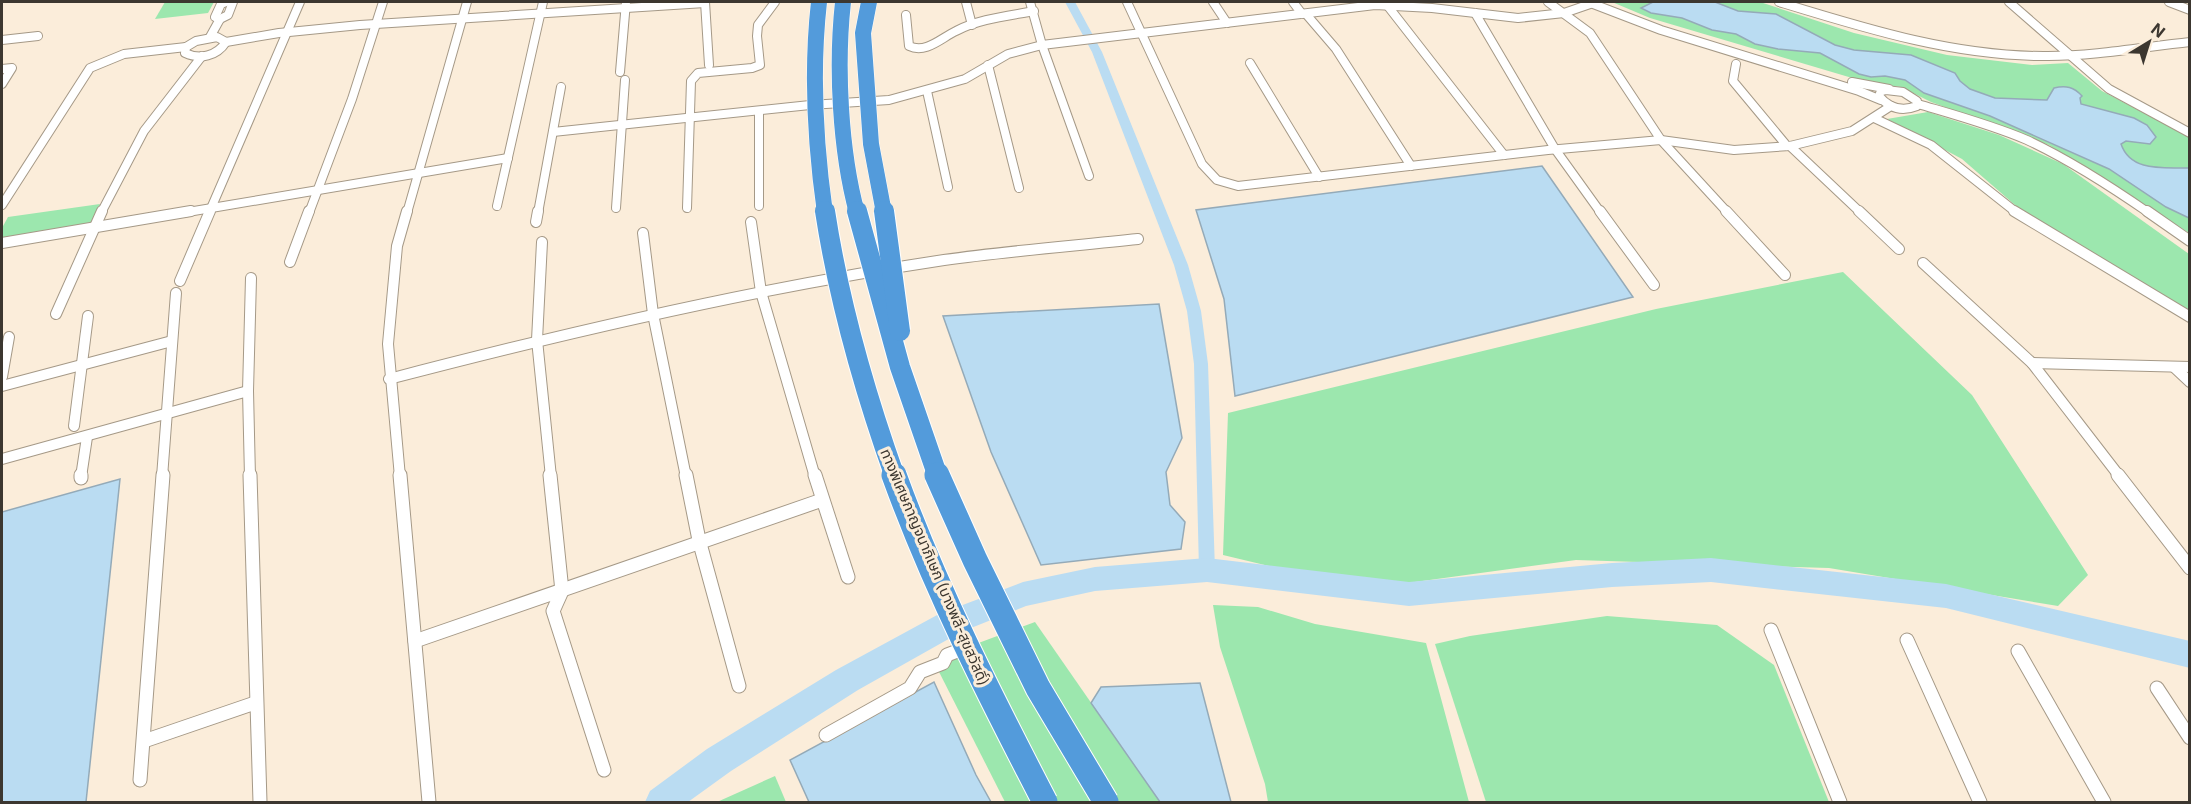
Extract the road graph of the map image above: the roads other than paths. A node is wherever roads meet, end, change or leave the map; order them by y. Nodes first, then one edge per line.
1 (226, 2) edge
2 (233, 2) edge
3 (300, 2) edge
4 (383, 2) edge
5 (467, 2) edge
6 (543, 2) edge
7 (705, 2) edge
8 (775, 2) edge
9 (819, 2) edge
10 (843, 2) edge
11 (869, 2) edge
12 (966, 2) edge
13 (1030, 2) edge
14 (1127, 2) edge
15 (1213, 2) edge
16 (1293, 2) edge
17 (1460, 2) edge
18 (1548, 2) edge
19 (1591, 2) edge
20 (1600, 2) edge
21 (1779, 2) edge
22 (2009, 2) edge
23 (2169, 2) edge
24 (1374, 3) edge
25 (1387, 5) junction
26 (625, 6) edge
27 (2190, 10) edge
28 (1034, 11) junction
29 (1471, 13) junction
30 (1564, 13) junction
31 (1304, 14) junction
32 (540, 15) junction
33 (906, 15) dead end
34 (220, 19) junction
35 (463, 19) junction
36 (1227, 23) junction
37 (375, 24) junction
38 (972, 25) junction
39 (285, 32) junction
40 (1143, 33) junction
41 (38, 36) dead end
42 (210, 37) junction
43 (2, 40) edge
44 (226, 42) junction
45 (2190, 42) edge
46 (1042, 45) junction
47 (186, 47) junction
48 (2069, 54) junction
49 (202, 56) junction
50 (1250, 63) dead end
51 (1736, 64) dead end
52 (709, 65) dead end
53 (988, 65) junction
54 (2, 69) edge
55 (2, 84) edge
56 (561, 87) dead end
57 (1888, 89) junction
58 (927, 91) junction
59 (1881, 100) junction
60 (1918, 104) junction
61 (1891, 106) junction
62 (759, 111) junction
63 (691, 118) junction
64 (1874, 118) junction
65 (621, 123) junction
66 (553, 132) junction
67 (2190, 133) edge
68 (1661, 140) junction
69 (1788, 146) junction
70 (1556, 149) junction
71 (1504, 155) junction
72 (508, 158) junction
73 (1411, 166) junction
74 (418, 172) junction
75 (1089, 176) dead end
76 (1320, 177) junction
77 (948, 187) dead end
78 (1019, 188) dead end
79 (316, 190) junction
80 (2, 205) edge
81 (497, 206) dead end
82 (759, 206) dead end
83 (616, 208) dead end
84 (687, 208) dead end
85 (212, 210) junction
86 (536, 222) dead end
87 (751, 222) dead end
88 (92, 230) junction
89 (643, 232) dead end
90 (1138, 239) dead end
91 (2190, 241) edge
92 (542, 242) dead end
93 (2, 243) edge
94 (1899, 249) dead end
95 (291, 262) dead end
96 (1923, 263) dead end
97 (1785, 275) dead end
98 (251, 278) dead end
99 (1654, 285) dead end
100 (761, 292) junction
101 (56, 314) dead end
102 (653, 314) junction
103 (88, 316) dead end
104 (2190, 317) edge
105 (9, 337) dead end
106 (537, 340) junction
107 (172, 341) junction
108 (2032, 363) junction
109 (81, 365) junction
110 (900, 367) junction
111 (2174, 367) junction
112 (2190, 367) edge
113 (2, 377) edge
114 (389, 379) junction
115 (2190, 382) edge
116 (2, 386) edge
117 (248, 391) junction
118 (166, 415) junction
119 (74, 426) dead end
120 (87, 437) junction
121 (2, 459) edge
122 (81, 478) dead end
123 (822, 500) junction
124 (699, 540) junction
125 (2190, 568) edge
126 (848, 577) dead end
127 (562, 591) junction
128 (1771, 630) dead end
129 (1907, 640) dead end
130 (415, 641) junction
131 (968, 647) junction
132 (2018, 651) dead end
133 (739, 686) dead end
134 (2157, 688) dead end
135 (255, 703) junction
136 (826, 735) dead end
137 (2190, 738) edge
138 (144, 741) junction
139 (604, 770) dead end
140 (140, 780) dead end
141 (260, 802) edge
142 (429, 802) edge
143 (1045, 802) edge
144 (1106, 802) edge
145 (1840, 802) edge
146 (1980, 802) edge
147 (2104, 802) edge

1 - 34 street
2 - 34 street
3 - 39 street
4 - 37 street
5 - 35 street
6 - 32 street
7 - 26 street
7 - 52 street
8 - 63 street
9 - 131 highway, ทางพิเศษกาญจนาภิเษก (บางพลี-สุขสวัสดิ์), bridge
10 - 110 highway, bridge
11 - 110 highway, bridge
12 - 38 street
13 - 28 street
14 - 40 street
15 - 36 street
16 - 31 street
17 - 29 street
18 - 30 street
19 - 30 street
19 - 59 street
20 - 57 street
21 - 48 street
22 - 48 street
23 - 27 street
24 - 25 street
24 - 31 street
25 - 29 street
25 - 71 street
26 - 32 street
26 - 65 street
28 - 38 street
28 - 46 street
29 - 30 street
29 - 70 street
30 - 68 street
31 - 36 street
31 - 73 street
32 - 35 street
32 - 72 street
33 - 38 street
34 - 42 street
35 - 37 street
35 - 74 street
36 - 40 street
37 - 39 street
37 - 79 street
39 - 44 street
39 - 85 street
40 - 46 street
40 - 76 street
41 - 43 street
42 - 44 street
42 - 47 street
44 - 49 street
45 - 48 street
46 - 53 street
46 - 75 street
47 - 49 street
47 - 80 street
48 - 67 street
49 - 88 street
50 - 76 street
51 - 69 street
53 - 58 street
53 - 78 street
54 - 55 street
56 - 66 street
57 - 59 street
57 - 60 street
58 - 62 street
58 - 77 street
59 - 61 street
60 - 61 street
60 - 91 street
61 - 64 street
62 - 63 street
62 - 82 street
63 - 65 street
63 - 84 street
64 - 69 street
64 - 104 street
65 - 66 street
65 - 83 street
66 - 86 street
68 - 69 street
68 - 70 street
68 - 97 street
69 - 94 street
70 - 71 street
70 - 99 street
71 - 73 street
72 - 74 street
72 - 81 street
73 - 76 street
74 - 79 street
74 - 114 street
79 - 85 street
79 - 95 street
85 - 88 street
85 - 107 street
87 - 100 street
88 - 93 street
88 - 101 street
89 - 102 street
90 - 100 street
92 - 106 street
96 - 108 street
98 - 117 street
100 - 102 street
100 - 123 street
102 - 106 street
102 - 124 street
103 - 109 street
105 - 113 street
106 - 114 street
106 - 127 street
107 - 109 street
107 - 118 street
108 - 111 street
108 - 125 street
109 - 116 street
109 - 119 street
110 - 144 highway, bridge
111 - 112 street
111 - 115 street
114 - 130 street
117 - 118 street
117 - 135 street
118 - 120 street
118 - 138 street
120 - 121 street
120 - 122 street
123 - 124 street
123 - 126 street
124 - 127 street
124 - 133 street
127 - 130 street
127 - 139 street
128 - 145 street
129 - 146 street
130 - 142 street
131 - 136 street
131 - 143 highway, ทางพิเศษกาญจนาภิเษก (บางพลี-สุขสวัสดิ์), bridge
132 - 147 street
134 - 137 street
135 - 138 street
135 - 141 street
138 - 140 street

